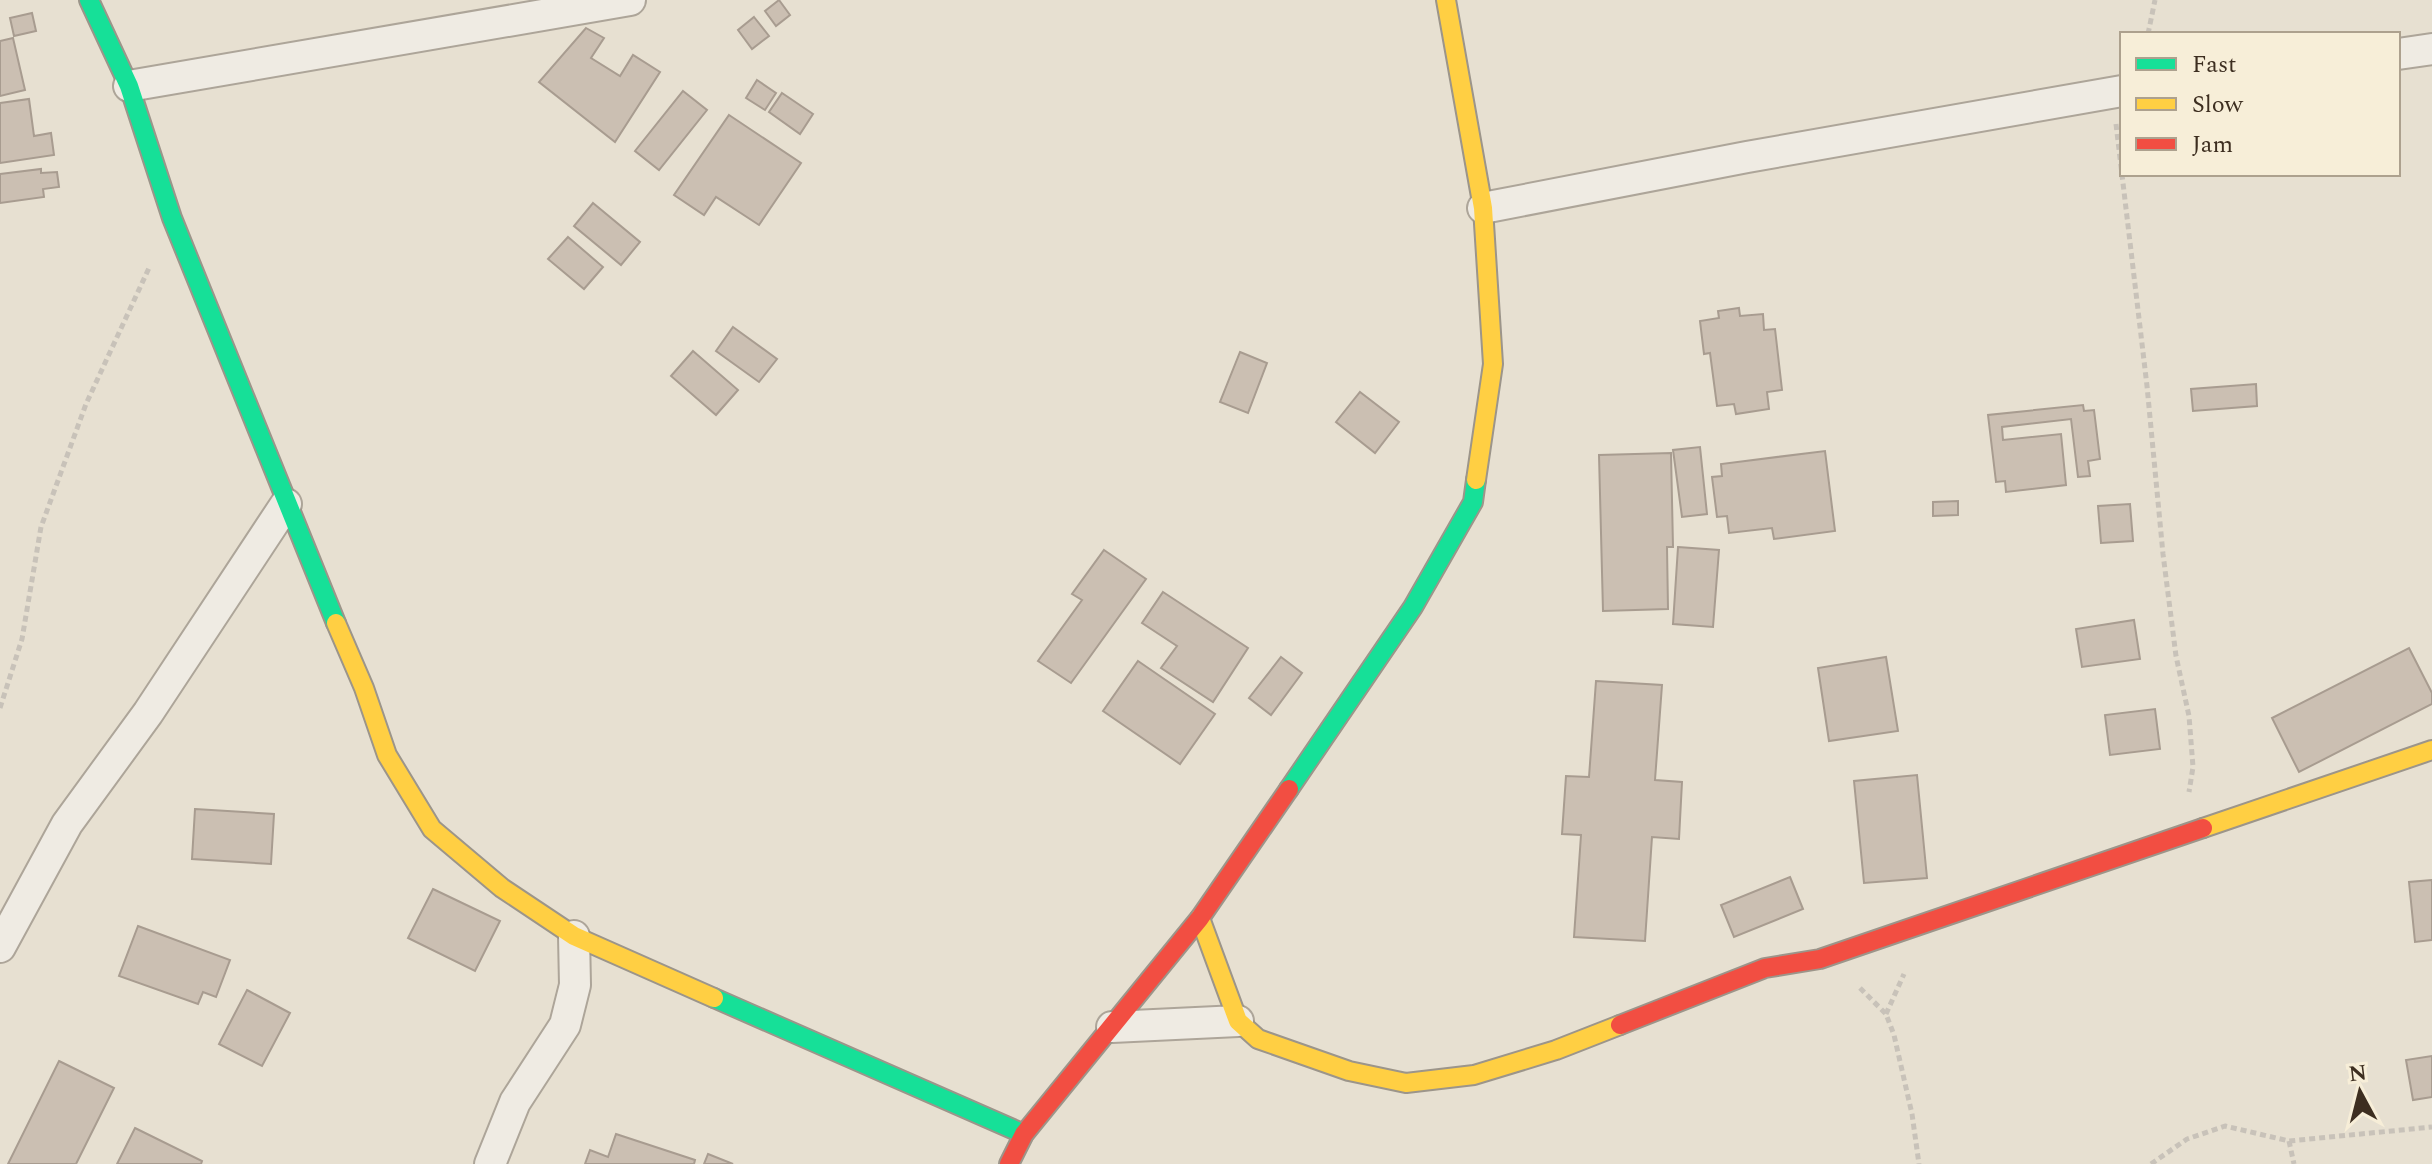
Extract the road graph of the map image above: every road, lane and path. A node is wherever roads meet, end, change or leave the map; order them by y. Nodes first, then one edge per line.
1 (89, 0) edge
2 (630, 0) edge
3 (1446, 0) edge
4 (2155, 0) edge
5 (2148, 32) edge
6 (2432, 49) edge
7 (2400, 54) edge
8 (129, 86) junction
9 (2119, 102) edge
10 (2120, 173) edge
11 (2120, 176) edge
12 (1483, 208) junction
13 (172, 218) junction
14 (286, 504) junction
15 (0, 708) edge
16 (2432, 750) edge
17 (2188, 796) dead end
18 (1200, 918) junction
19 (574, 936) junction
20 (0, 947) edge
21 (1820, 959) junction
22 (1238, 1021) junction
23 (1112, 1027) junction
24 (2432, 1127) edge
25 (1024, 1134) junction
26 (2289, 1141) junction
27 (490, 1164) edge
28 (1009, 1164) edge
29 (1919, 1164) edge
30 (2151, 1164) edge
31 (2294, 1164) edge

1 - 8 street
2 - 8 street
3 - 12 street
4 - 5 path
6 - 7 street
8 - 13 street
9 - 10 path
9 - 12 street
11 - 17 path
12 - 18 street
13 - 14 street
13 - 15 path
14 - 19 street
14 - 20 street
16 - 21 street
18 - 22 street
18 - 23 street
19 - 25 street
19 - 27 street
21 - 22 street
21 - 29 path
22 - 23 street
23 - 25 street
24 - 26 path
25 - 28 street
26 - 30 path
26 - 31 path

